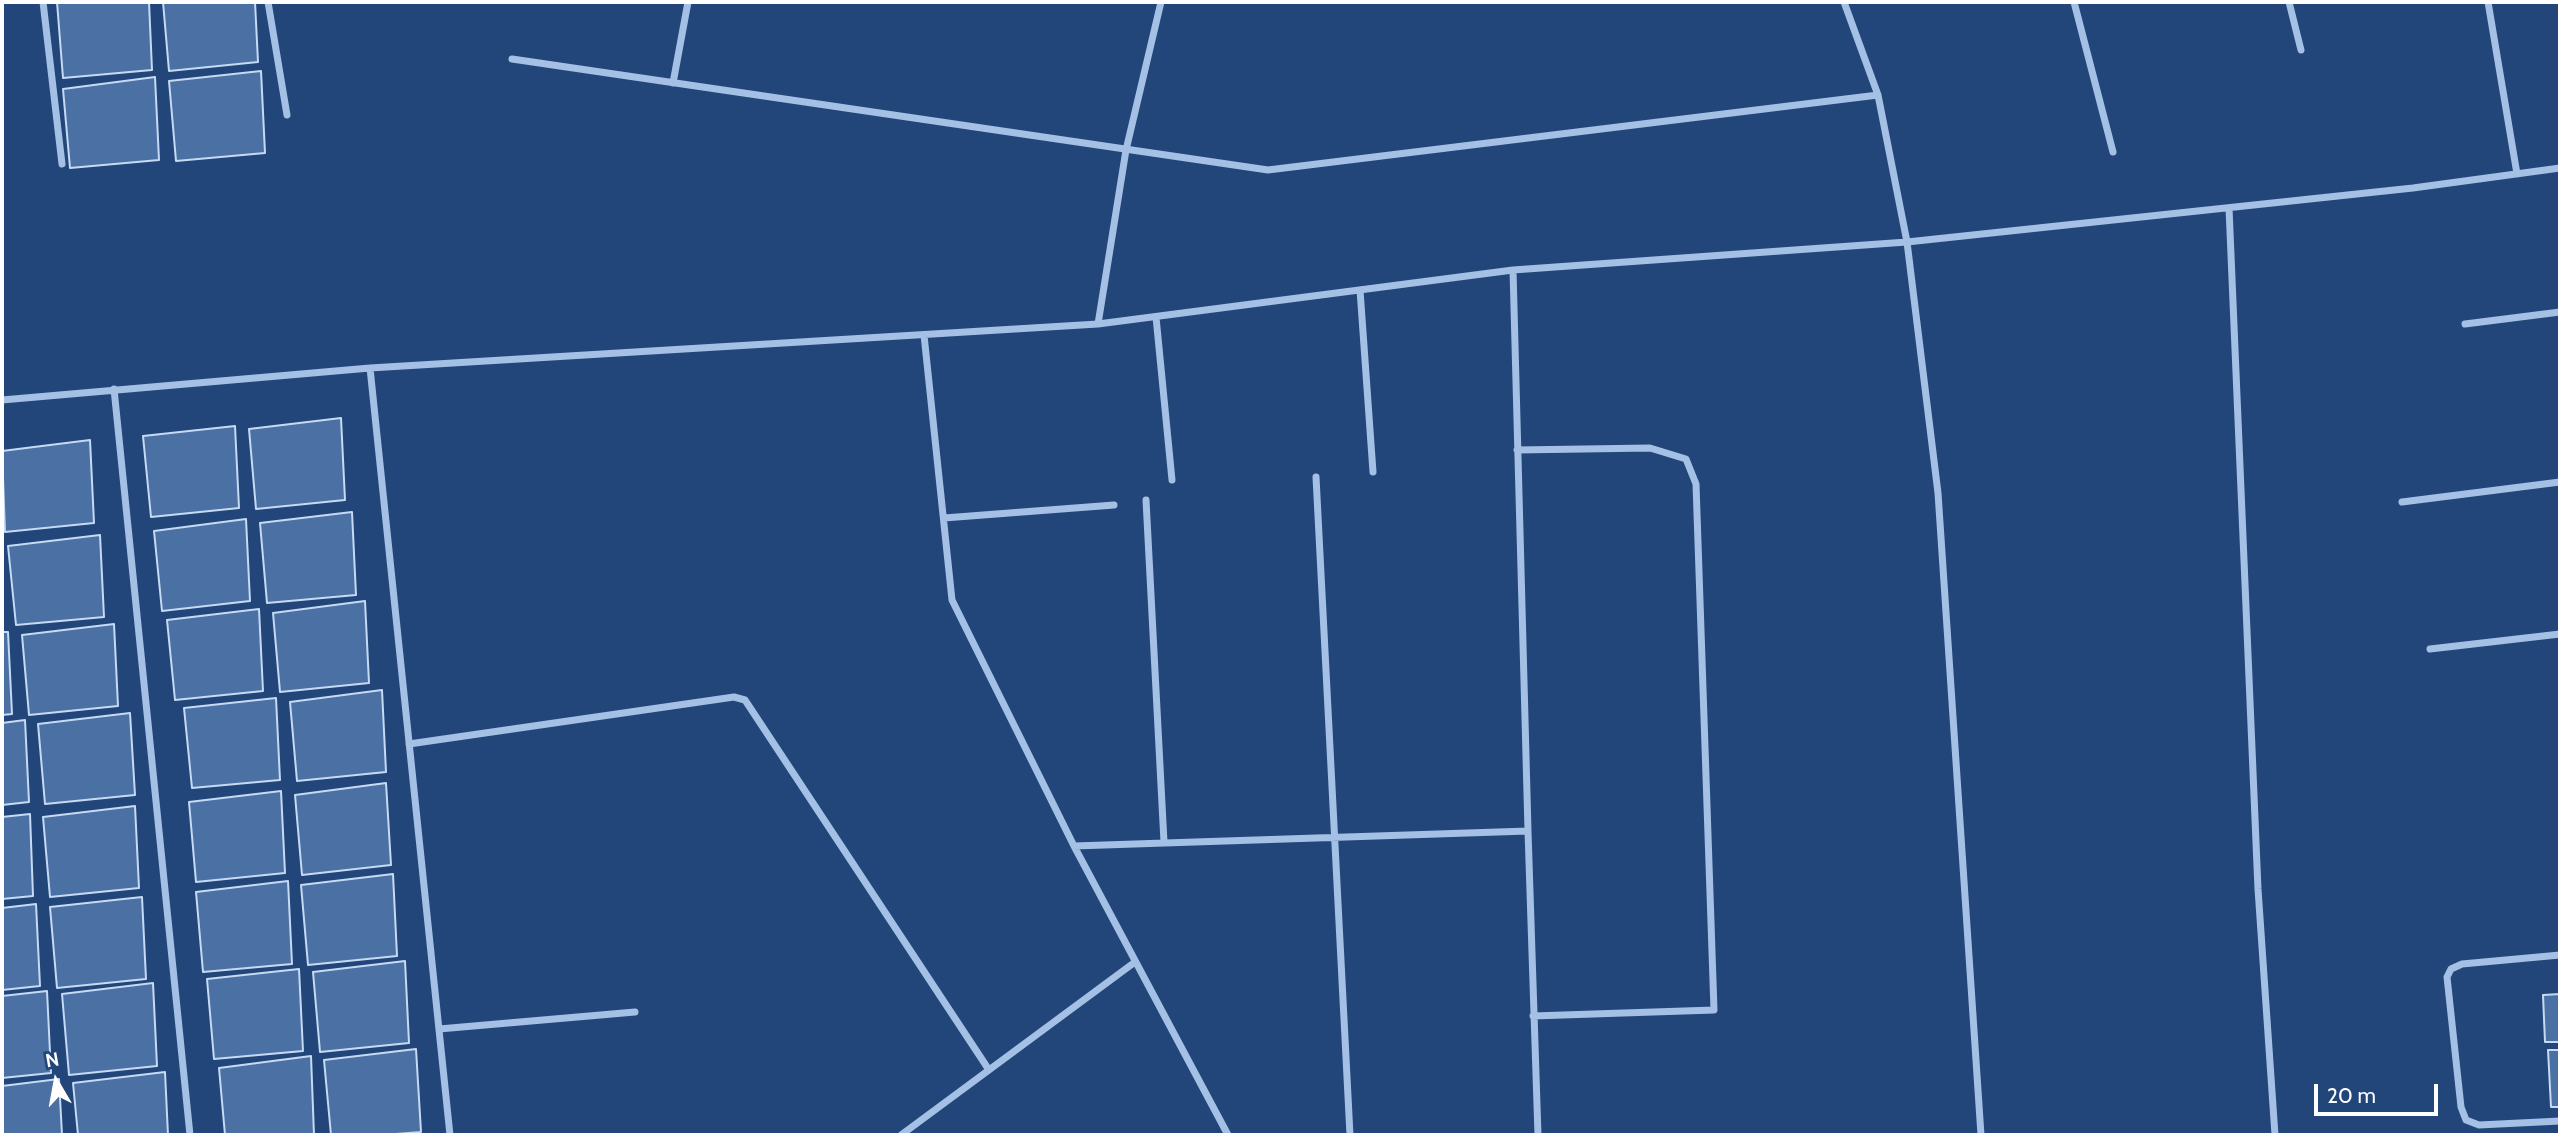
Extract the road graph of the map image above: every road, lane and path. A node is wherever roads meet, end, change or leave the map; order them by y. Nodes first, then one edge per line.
1 (43, 2) edge
2 (268, 2) edge
3 (688, 2) edge
4 (1161, 2) edge
5 (1844, 2) edge
6 (2074, 2) edge
7 (2289, 2) edge
8 (2488, 2) edge
9 (2301, 50) dead end
10 (512, 59) dead end
11 (673, 83) junction
12 (1878, 95) junction
13 (287, 116) dead end
14 (1126, 150) junction
15 (2113, 152) dead end
16 (62, 164) dead end
17 (2560, 168) edge
18 (2517, 174) junction
19 (2229, 208) junction
20 (1907, 242) junction
21 (1513, 270) junction
22 (1360, 290) junction
23 (2560, 312) edge
24 (1156, 317) junction
25 (1098, 324) junction
26 (2465, 324) dead end
27 (924, 335) junction
28 (370, 368) junction
29 (114, 389) junction
30 (2, 400) edge
31 (1517, 450) junction
32 (1373, 472) dead end
33 (1316, 477) dead end
34 (1172, 480) dead end
35 (2560, 482) edge
36 (1146, 500) dead end
37 (2402, 502) dead end
38 (1114, 505) dead end
39 (944, 518) junction
40 (2560, 634) edge
41 (2430, 649) dead end
42 (409, 744) junction
43 (1528, 831) junction
44 (1335, 839) junction
45 (1164, 842) junction
46 (1074, 846) junction
47 (2560, 955) edge
48 (1135, 962) junction
49 (635, 1012) dead end
50 (1533, 1016) junction
51 (439, 1029) junction
52 (989, 1070) junction
53 (2560, 1121) edge
54 (190, 1135) edge
55 (450, 1135) edge
56 (901, 1135) edge
57 (1228, 1135) edge
58 (1350, 1135) edge
59 (1538, 1135) edge
60 (1981, 1135) edge
61 (2275, 1135) edge

1 - 16 street
2 - 13 street
3 - 11 street
4 - 14 street
5 - 12 street
6 - 15 street
7 - 9 street
8 - 18 street
10 - 11 street
11 - 14 street
12 - 14 street
12 - 20 street
14 - 25 street
17 - 18 street
18 - 19 street
19 - 20 street
19 - 61 street
20 - 21 street
20 - 60 street
21 - 22 street
21 - 31 street
22 - 24 street
22 - 32 street
23 - 26 street
24 - 25 street
24 - 34 street
25 - 27 street
27 - 28 street
27 - 39 street
28 - 29 street
28 - 42 street
29 - 30 street
29 - 54 street
31 - 43 street
31 - 50 street
33 - 44 street
35 - 37 street
36 - 45 street
38 - 39 street
39 - 46 street
40 - 41 street
42 - 51 street
42 - 52 street
43 - 44 street
43 - 50 street
44 - 45 street
44 - 58 street
45 - 46 street
46 - 48 street
47 - 53 street
48 - 52 street
48 - 57 street
49 - 51 street
50 - 59 street
51 - 55 street
52 - 56 street

